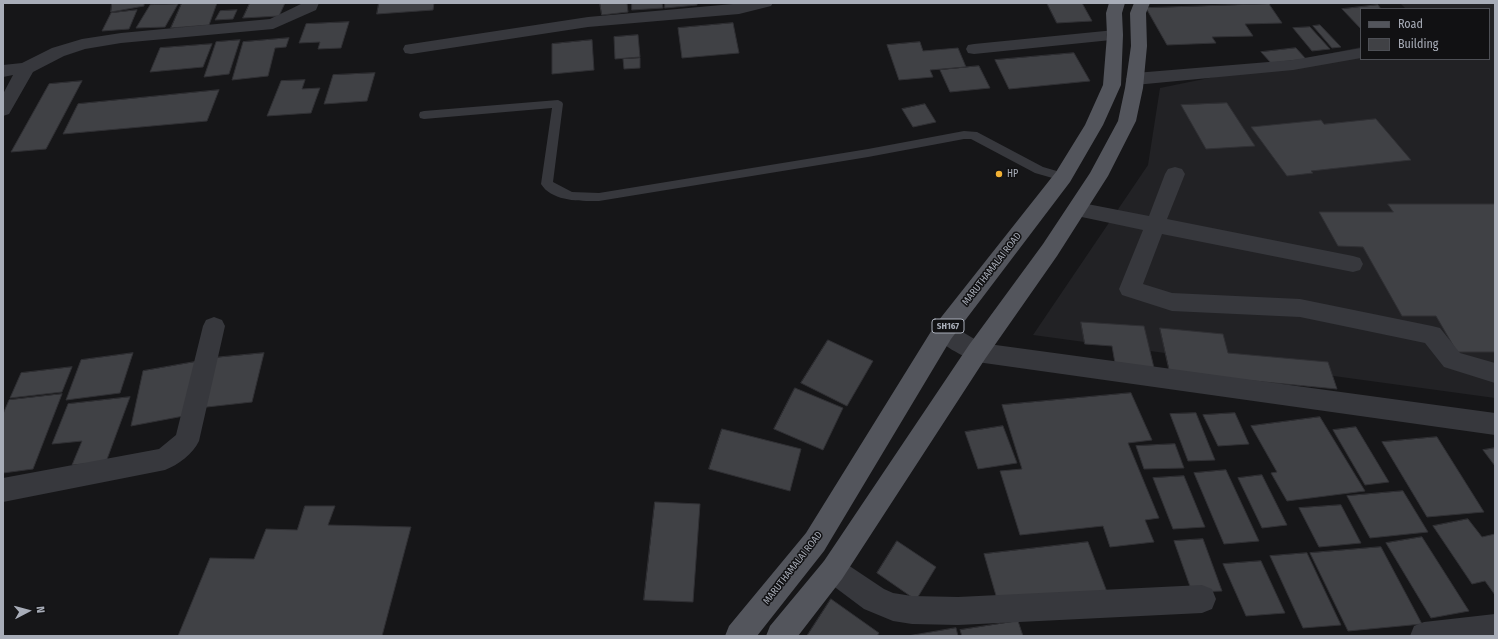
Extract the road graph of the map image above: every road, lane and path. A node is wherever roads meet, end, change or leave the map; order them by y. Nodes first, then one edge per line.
1 (311, 3) edge
2 (765, 3) edge
3 (1117, 3) edge
4 (1142, 3) edge
5 (1115, 35) junction
6 (412, 49) dead end
7 (974, 49) dead end
8 (1360, 53) edge
9 (26, 68) junction
10 (3, 71) edge
11 (1135, 79) junction
12 (3, 110) edge
13 (424, 115) dead end
14 (1175, 174) dead end
15 (1063, 178) junction
16 (1077, 209) junction
17 (1155, 224) junction
18 (1353, 264) dead end
19 (214, 326) dead end
20 (943, 332) junction
21 (977, 352) junction
22 (1495, 373) edge
23 (1495, 424) edge
24 (3, 490) edge
25 (833, 570) junction
26 (1202, 599) dead end
27 (1495, 628) edge
28 (739, 636) edge
29 (780, 636) edge
30 (1424, 636) edge

1 - 9 street
2 - 6 street
3 - 5 main road, MARUTHAMALAI ROAD / SH167
4 - 11 main road
5 - 7 street
5 - 15 main road, MARUTHAMALAI ROAD / SH167
8 - 11 street
9 - 10 street
9 - 12 street
11 - 16 main road
13 - 15 lane
14 - 17 street
15 - 20 main road, MARUTHAMALAI ROAD / SH167
16 - 17 street
16 - 21 main road
17 - 18 street
17 - 22 street
19 - 24 street
20 - 21 street
20 - 28 main road, MARUTHAMALAI ROAD / SH167
21 - 23 street
21 - 25 main road
25 - 26 street
25 - 29 main road
27 - 30 street

